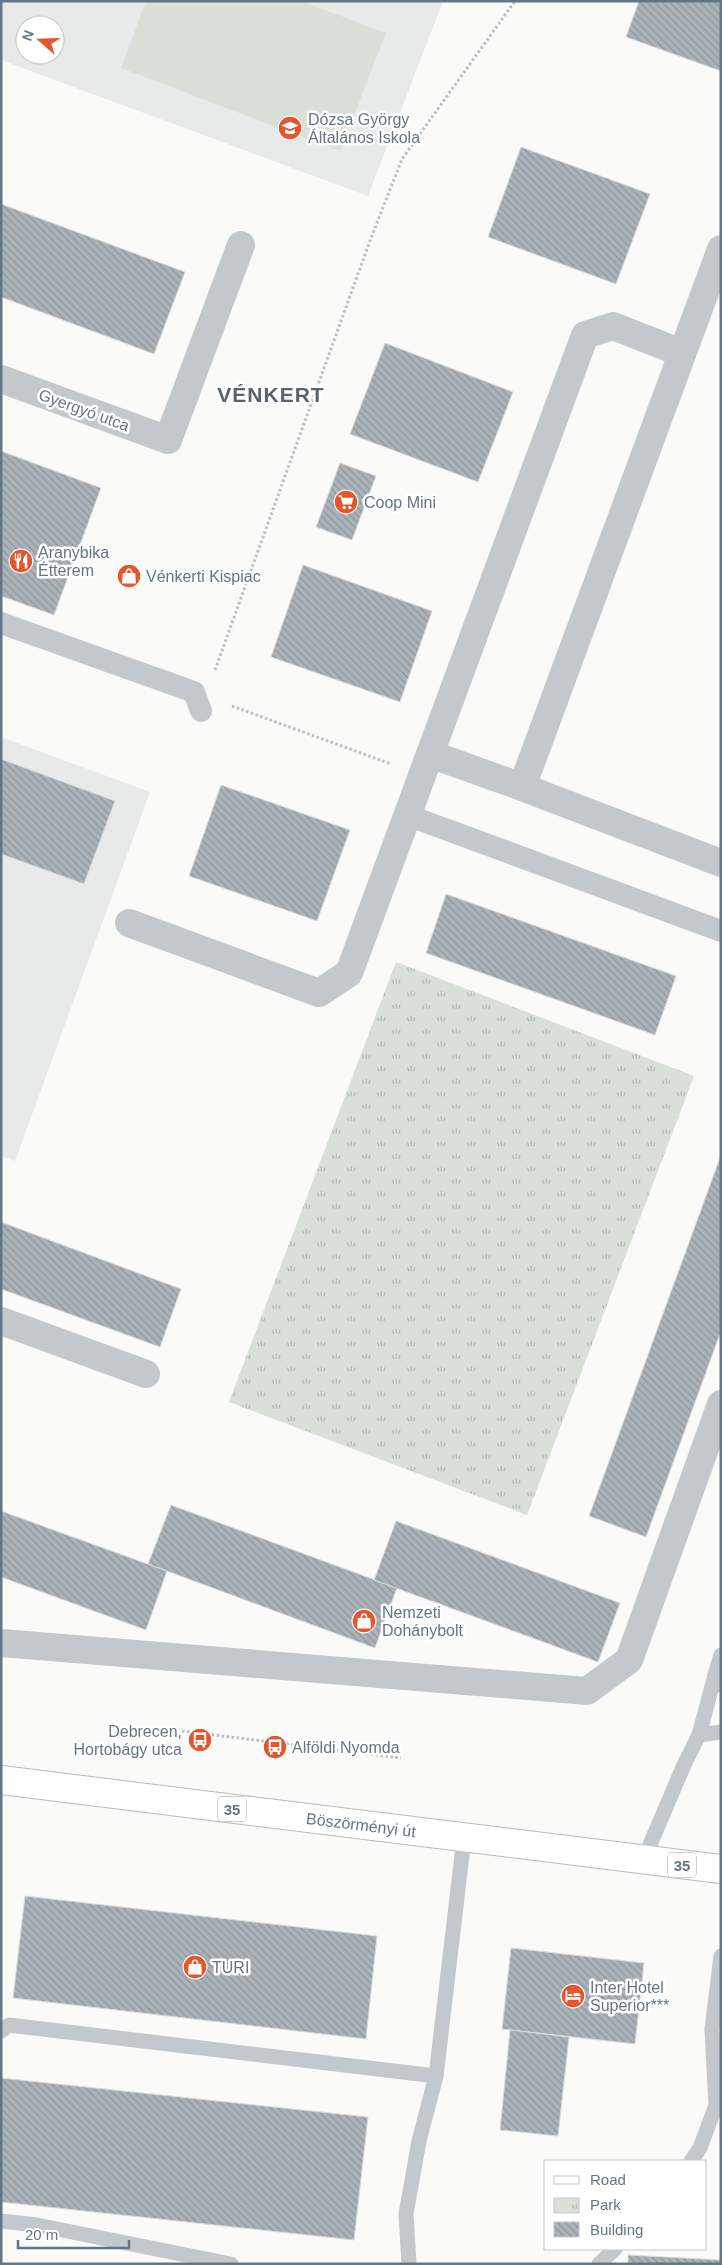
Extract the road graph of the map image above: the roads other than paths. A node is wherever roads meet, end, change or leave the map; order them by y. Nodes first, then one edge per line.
1 (241, 244) dead end
2 (721, 249) edge
3 (682, 352) junction
4 (1, 379) edge
5 (1, 623) edge
6 (200, 700) road end
7 (426, 765) junction
8 (522, 787) junction
9 (407, 815) junction
10 (721, 863) edge
11 (129, 923) dead end
12 (721, 931) edge
13 (1, 1321) edge
14 (146, 1374) dead end
15 (721, 1404) edge
16 (1, 1643) edge
17 (721, 1655) edge
18 (715, 1675) junction
19 (721, 1694) edge
20 (721, 1732) edge
21 (699, 1735) junction
22 (1, 1780) edge
23 (464, 1838) junction
24 (642, 1861) junction
25 (721, 1869) edge
26 (721, 1956) edge
27 (1, 2031) edge
28 (436, 2076) junction
29 (692, 2160) edge
30 (1, 2221) edge
31 (614, 2250) edge
32 (231, 2264) edge
33 (409, 2264) edge
34 (599, 2264) edge

1 - 4 street, Gyergyó utca
2 - 3 street
3 - 7 street
3 - 8 street
5 - 6 street
7 - 8 street
7 - 9 street
8 - 10 street
9 - 11 street
9 - 12 street
13 - 14 street
15 - 16 street
17 - 18 lane
18 - 19 lane
18 - 21 lane
20 - 21 lane
21 - 24 lane
22 - 23 main road, Böszörményi út / 35
23 - 24 main road, Böszörményi út / 35
23 - 28 lane
24 - 25 main road, Böszörményi út / 35
26 - 29 lane
27 - 28 lane
28 - 33 lane
30 - 32 lane
31 - 34 lane

